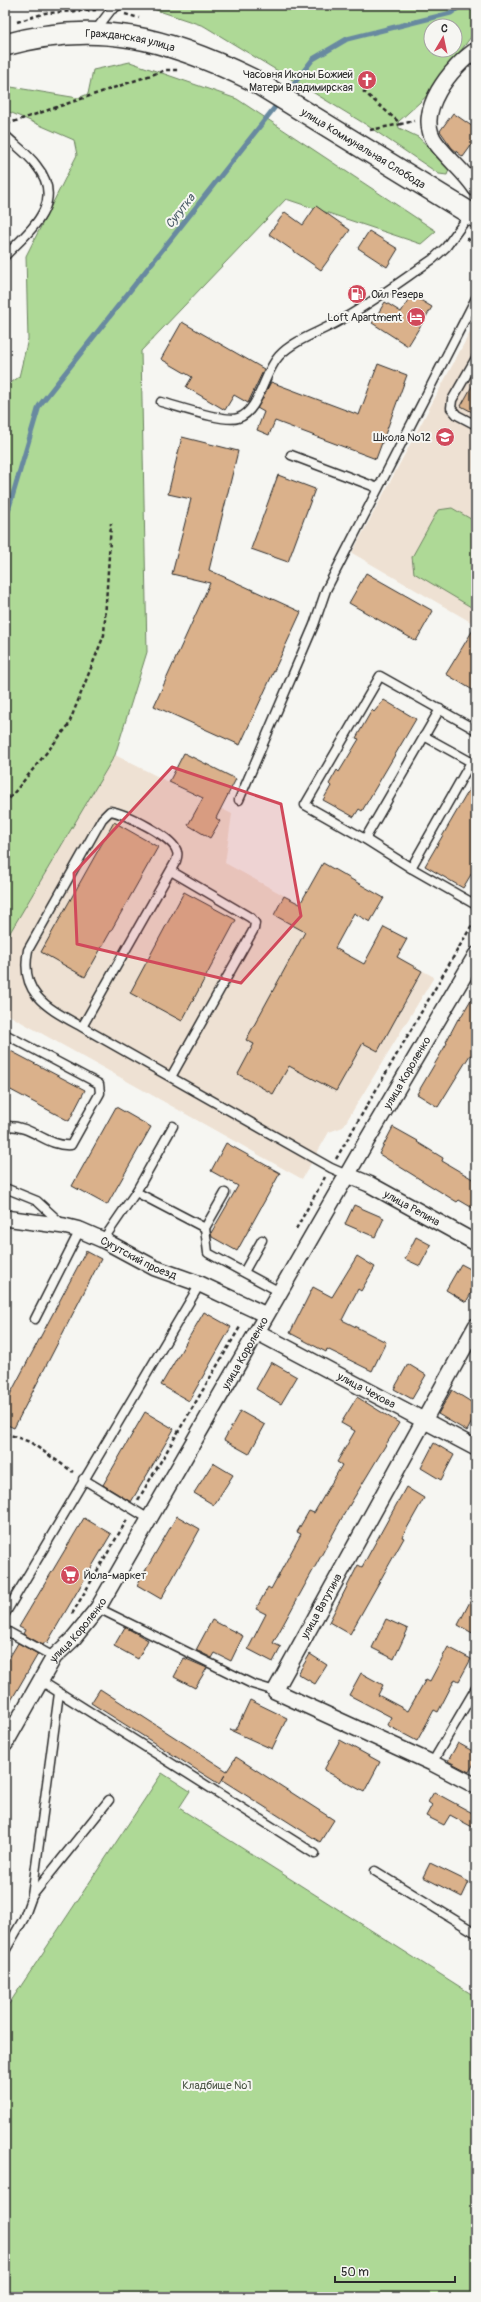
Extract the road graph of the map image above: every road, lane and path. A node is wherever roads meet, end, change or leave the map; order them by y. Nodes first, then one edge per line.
1 (119, 5) edge
2 (94, 32) junction
3 (5, 45) edge
4 (476, 50) edge
5 (182, 70) dead end
6 (250, 78) joint
7 (363, 92) dead end
8 (430, 117) junction
9 (402, 124) junction
10 (5, 125) edge
11 (368, 131) dead end
12 (5, 135) edge
13 (476, 189) edge
14 (474, 210) edge
15 (5, 256) edge
16 (476, 298) edge
17 (476, 358) edge
18 (161, 402) dead end
19 (476, 425) edge
20 (291, 455) dead end
21 (378, 488) junction
22 (111, 523) dead end
23 (440, 709) junction
24 (476, 730) edge
25 (424, 736) junction
26 (239, 800) dead end
27 (5, 804) edge
28 (365, 839) junction
29 (411, 868) junction
30 (171, 871) junction
31 (476, 905) edge
32 (476, 955) edge
33 (82, 1027) junction
34 (5, 1034) edge
35 (171, 1077) junction
36 (173, 1126) dead end
37 (5, 1133) edge
38 (347, 1175) junction
39 (5, 1188) edge
40 (136, 1192) junction
41 (225, 1193) dead end
42 (5, 1218) edge
43 (64, 1226) junction
44 (204, 1228) junction
45 (80, 1230) junction
46 (103, 1240) junction
47 (262, 1240) dead end
48 (476, 1243) edge
49 (244, 1272) junction
50 (200, 1284) junction
51 (280, 1292) junction
52 (266, 1315) junction
53 (35, 1319) dead end
54 (476, 1326) edge
55 (257, 1332) junction
56 (423, 1420) junction
57 (5, 1433) edge
58 (476, 1448) edge
59 (83, 1479) junction
60 (149, 1519) junction
61 (98, 1608) junction
62 (5, 1614) edge
63 (5, 1630) edge
64 (54, 1657) junction
65 (41, 1681) junction
66 (476, 1688) edge
67 (275, 1691) junction
68 (59, 1693) junction
69 (5, 1744) edge
70 (432, 1763) junction
71 (476, 1786) edge
72 (109, 1800) dead end
73 (315, 1854) dead end
74 (375, 1871) dead end
75 (32, 1896) junction
76 (476, 1933) edge
77 (5, 1951) edge

1 - 2 lane
2 - 3 main road, Гражданская улица
2 - 6 main road, Гражданская улица
4 - 8 street
5 - 10 path
6 - 14 main road, улица Коммунальная Слобода
7 - 9 path
8 - 9 path
8 - 13 street
9 - 11 path
12 - 15 lane
14 - 18 lane
16 - 21 lane
17 - 19 lane
20 - 21 lane
21 - 26 lane
22 - 27 path
23 - 24 lane
23 - 25 lane
23 - 28 lane
25 - 28 lane
25 - 29 lane
28 - 29 lane
29 - 31 lane
30 - 33 lane
30 - 33 lane
30 - 35 lane
32 - 38 street, улица Короленко
33 - 35 lane
34 - 37 lane
35 - 38 lane
36 - 40 lane
38 - 48 street, улица Репина
38 - 51 street, улица Короленко
39 - 43 lane
40 - 44 lane
40 - 46 lane
41 - 44 lane
42 - 43 street, Сугутский проезд
43 - 45 street, Сугутский проезд
44 - 49 lane
45 - 46 street, Сугутский проезд
45 - 53 lane
46 - 50 street, Сугутский проезд
47 - 49 lane
49 - 51 lane
50 - 52 street, Сугутский проезд
50 - 59 lane
51 - 52 street, улица Короленко
52 - 55 street, улица Короленко
54 - 56 street, улица Ватутина
55 - 56 street, улица Чехова
55 - 60 street, улица Короленко
56 - 58 street, улица Чехова
56 - 67 street, улица Ватутина
57 - 59 path
59 - 60 lane
59 - 62 lane
60 - 61 street, улица Короленко
61 - 64 street, улица Короленко
61 - 67 lane
63 - 64 lane
64 - 65 street, улица Короленко
65 - 68 lane
65 - 69 street, улица Короленко
66 - 70 lane
67 - 70 street
68 - 73 lane
68 - 75 lane
70 - 71 street
72 - 75 lane
74 - 76 lane
75 - 77 lane

